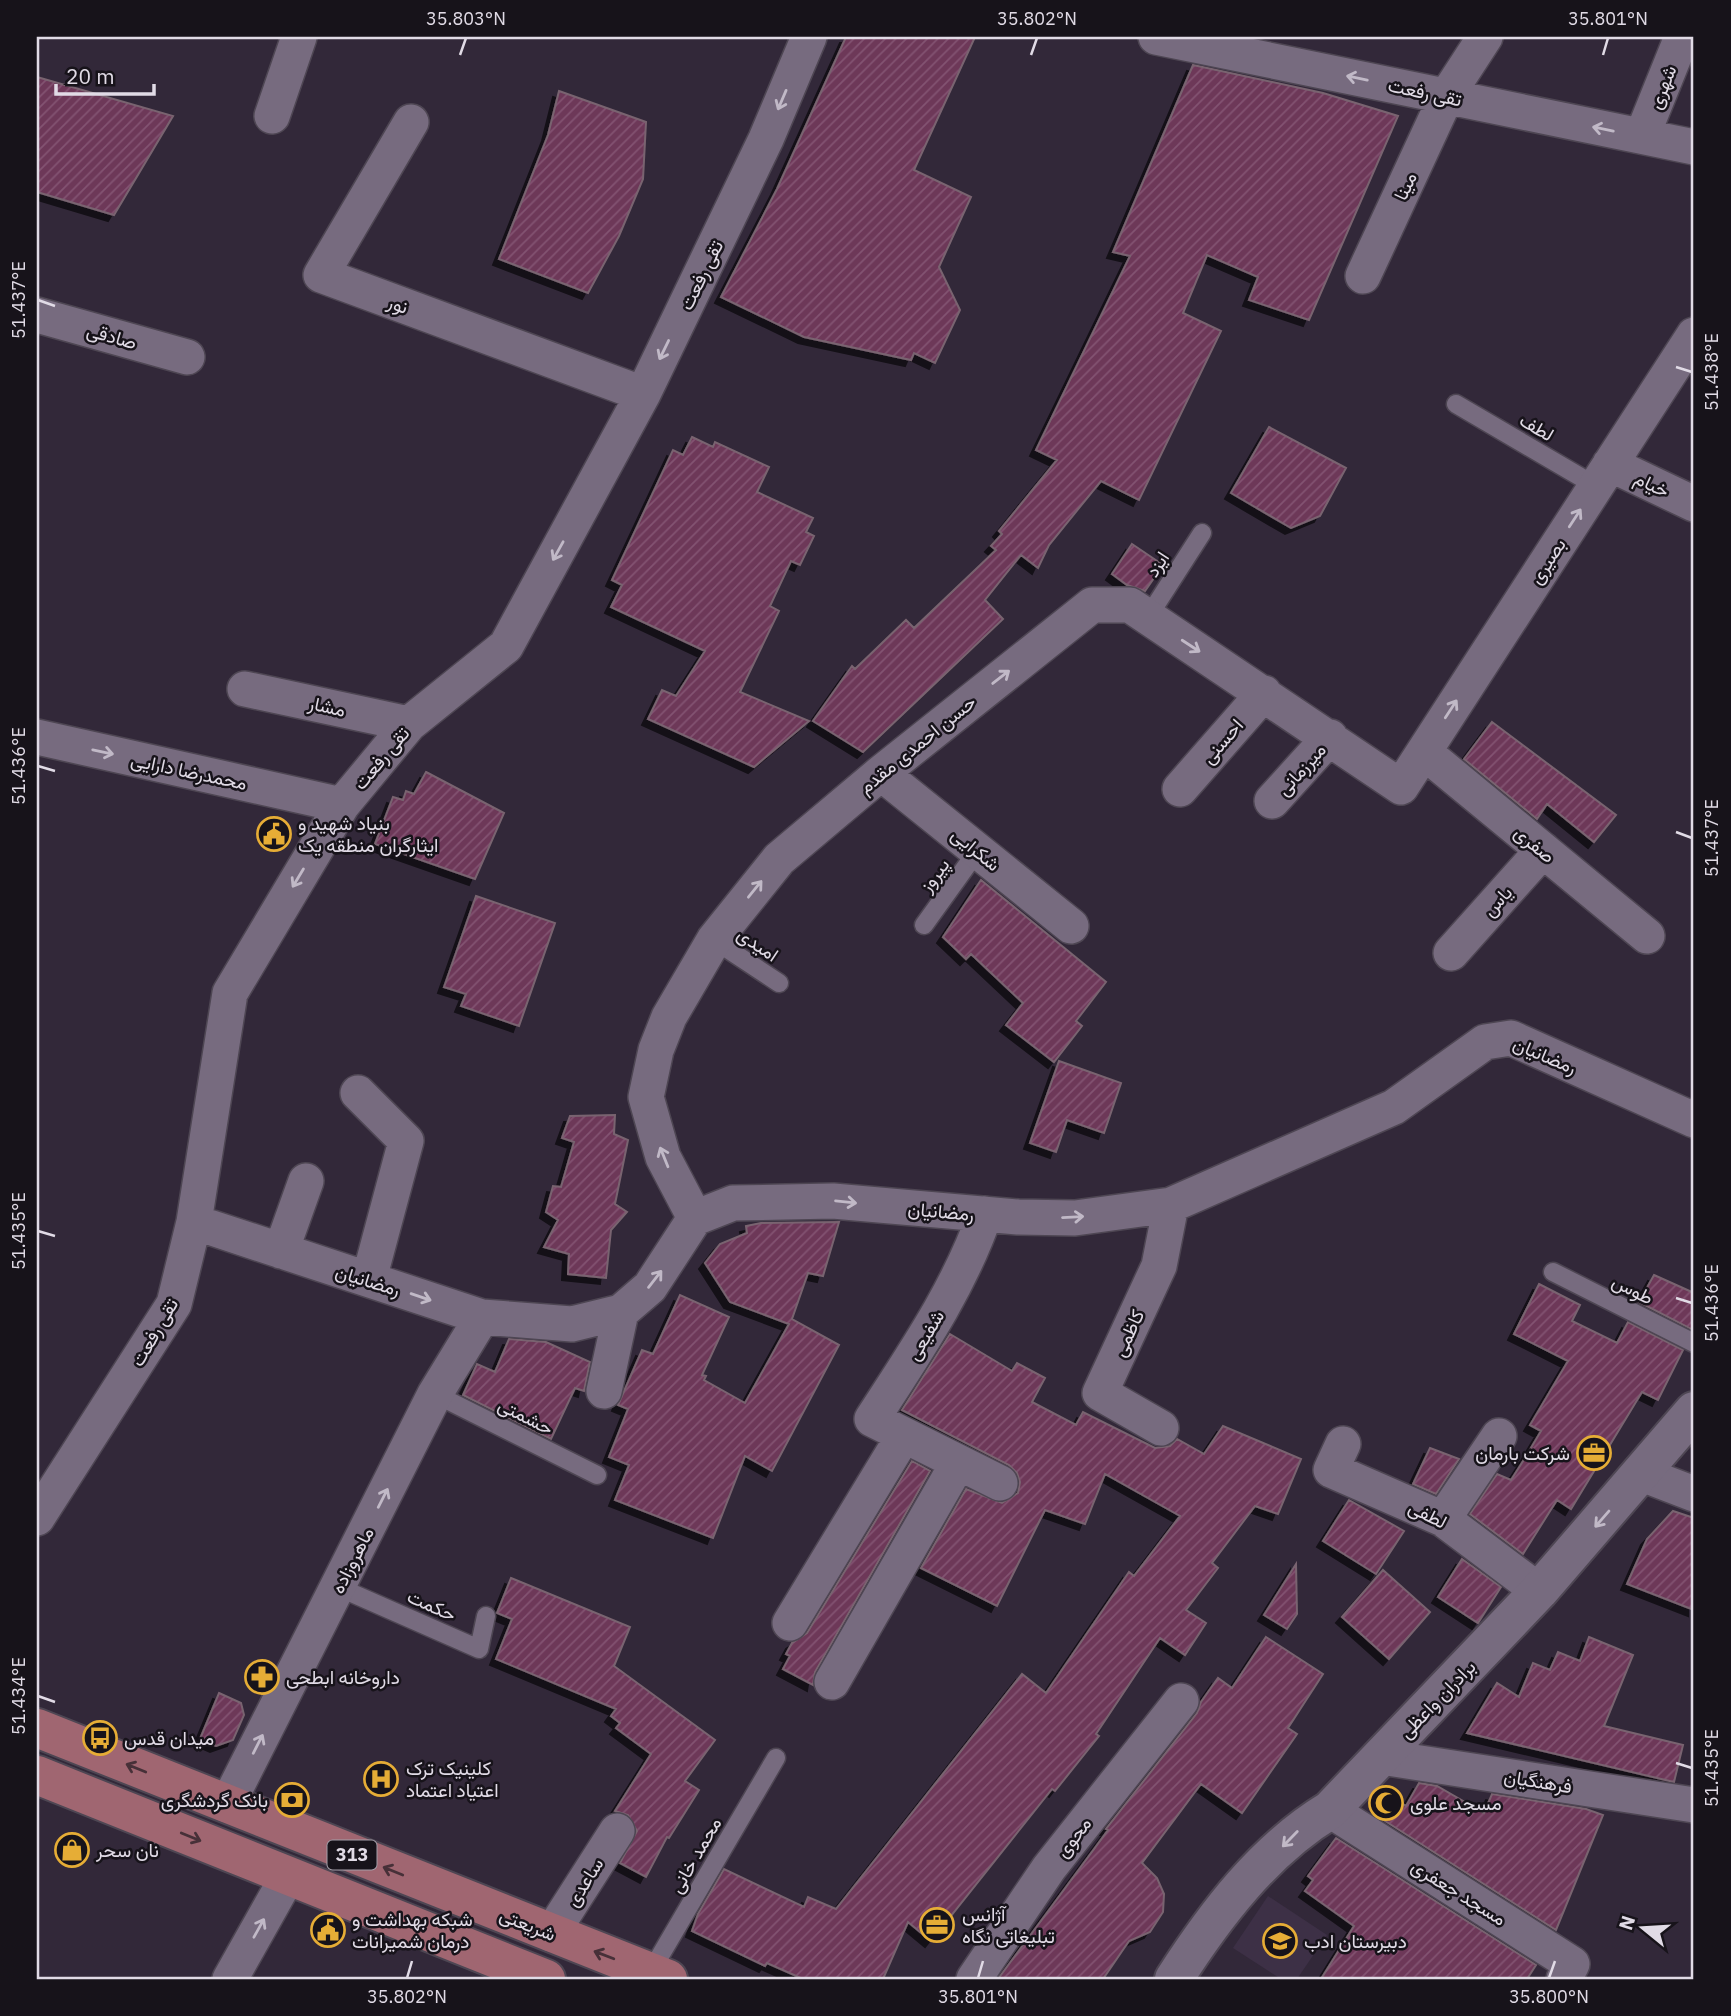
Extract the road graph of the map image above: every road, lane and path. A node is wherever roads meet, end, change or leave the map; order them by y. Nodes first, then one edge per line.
1 (299, 37) edge
2 (809, 37) edge
3 (1156, 37) edge
4 (1485, 37) edge
5 (1682, 37) edge
6 (1289, 50) edge
7 (1446, 96) junction
8 (272, 116) dead end
9 (411, 122) dead end
10 (1642, 136) junction
11 (1694, 147) edge
12 (1363, 276) dead end
13 (37, 315) edge
14 (1694, 335) edge
15 (187, 357) dead end
16 (643, 394) junction
17 (1456, 404) dead end
18 (1603, 475) junction
19 (1694, 504) edge
20 (1202, 533) dead end
21 (1148, 617) junction
22 (245, 688) dead end
23 (1264, 693) junction
24 (409, 724) junction
25 (37, 737) edge
26 (1330, 737) junction
27 (1424, 752) junction
28 (881, 772) junction
29 (1401, 787) joint
30 (1180, 789) dead end
31 (1272, 801) dead end
32 (342, 805) junction
33 (978, 850) junction
34 (1543, 850) junction
35 (924, 925) dead end
36 (1071, 926) dead end
37 (1647, 936) dead end
38 (714, 940) junction
39 (1451, 953) dead end
40 (779, 983) dead end
41 (358, 1093) dead end
42 (1694, 1120) edge
43 (306, 1181) dead end
44 (1171, 1206) junction
45 (985, 1214) junction
46 (695, 1218) junction
47 (194, 1222) junction
48 (281, 1251) junction
49 (1553, 1272) dead end
50 (369, 1279) junction
51 (621, 1312) junction
52 (482, 1317) junction
53 (1694, 1343) edge
54 (604, 1391) dead end
55 (435, 1394) junction
56 (1694, 1412) edge
57 (1161, 1428) dead end
58 (904, 1436) junction
59 (1499, 1436) dead end
60 (1343, 1444) dead end
61 (958, 1463) junction
62 (1642, 1474) junction
63 (597, 1475) dead end
64 (1000, 1483) dead end
65 (1694, 1494) edge
66 (37, 1518) edge
67 (1443, 1519) junction
68 (338, 1587) junction
69 (1539, 1591) junction
70 (486, 1616) dead end
71 (790, 1623) dead end
72 (832, 1682) dead end
73 (1181, 1701) dead end
74 (37, 1728) edge
75 (1381, 1757) junction
76 (776, 1758) dead end
77 (37, 1775) edge
78 (227, 1805) junction
79 (1694, 1805) edge
80 (1330, 1810) junction
81 (617, 1830) dead end
82 (288, 1876) junction
83 (551, 1934) junction
84 (500, 1971) edge
85 (659, 1976) edge
86 (230, 1979) edge
87 (546, 1979) edge
88 (974, 1979) edge
89 (1174, 1979) edge
90 (1564, 1979) edge

1 - 8 street
2 -> 16 street, تقی رفعت
3 - 6 street, تقی رفعت
4 - 7 street, مینا
5 - 10 street, شهری
7 -> 6 street, تقی رفعت
10 -> 7 street, تقی رفعت
7 - 12 street, مینا
9 - 16 street, نور
10 - 11 street, تقی رفعت
13 - 15 street, صادقی
14 - 18 street, بصیری
16 -> 24 street, تقی رفعت
17 - 18 lane, لطف
18 - 19 street, خیام
27 -> 18 street, بصیری
20 - 21 lane, ایزد
21 -> 23 street, حسن احمدی مقدم
28 -> 21 street, حسن احمدی مقدم
22 - 24 street, مشار
23 - 26 street, حسن احمدی مقدم
23 - 30 street, احسنی
24 - 32 street, تقی رفعت
25 -> 32 street, محمدرضا دارایی
26 - 29 street, حسن احمدی مقدم
26 - 31 street, میرزمانی
27 - 29 street, بصیری
27 - 34 street, صفری
28 - 33 street, شکرایی
38 -> 28 street, حسن احمدی مقدم
32 -> 47 street, تقی رفعت
33 - 35 lane, پیروز
33 - 36 street, شکرایی
34 - 37 street, صفری
34 - 39 street, یاس
38 - 40 lane, امیدی
46 -> 38 street, حسن احمدی مقدم
41 - 50 street
42 - 44 street, رمضانیان
43 - 48 street
45 -> 44 street, رمضانیان
44 - 57 street, کاظمی
46 -> 45 street, رمضانیان
45 - 58 street, شفیعی
51 -> 46 street, رمضانیان
47 - 48 street, رمضانیان
47 - 66 street, تقی رفعت
48 - 50 street, رمضانیان
49 - 53 lane, طوس
50 -> 52 street, رمضانیان
51 - 52 street, رمضانیان
51 - 54 street
52 - 55 street, ماهروزاده
55 - 63 lane, حشمتی
68 -> 55 street, ماهروزاده
56 - 62 main road, برادران واعظی
58 - 61 street, شفیعی
58 - 71 street
59 - 67 street
60 - 67 street, لطفی
61 - 64 street, شفیعی
61 - 72 street
62 - 65 street
62 -> 69 main road, برادران واعظی
67 - 69 street, لطفی
68 - 70 lane, حکمت
78 -> 68 street, ماهروزاده
69 - 75 main road, برادران واعظی
73 - 88 street, محوی
78 -> 74 main road, شریعتی / 313
75 - 79 street, فرهنگیان
75 - 80 main road, برادران واعظی
76 - 85 lane, محمد خانی
77 -> 82 main road, 313
83 -> 78 main road, شریعتی / 313
80 -> 89 main road, برادران واعظی
80 - 90 street, مسجد جعفری
81 - 83 street, ساعدی
82 - 84 main road, 313
86 -> 82 street
85 -> 83 main road, شریعتی / 313
84 - 87 main road, 313

